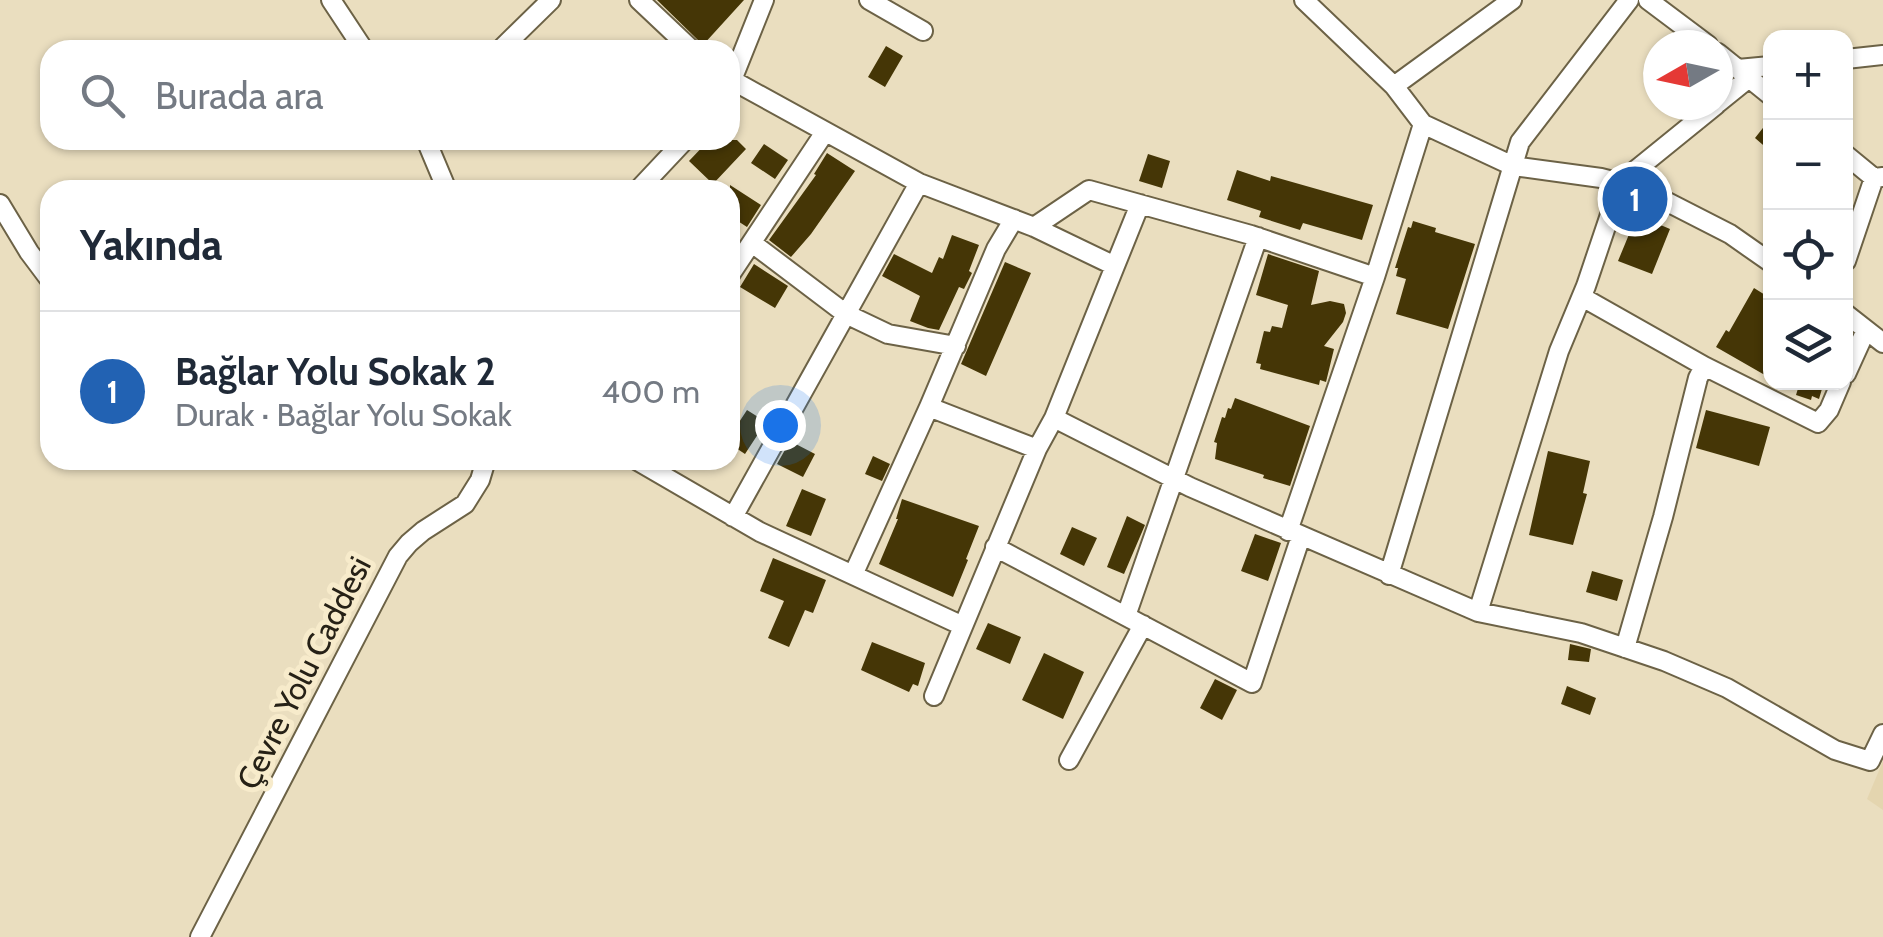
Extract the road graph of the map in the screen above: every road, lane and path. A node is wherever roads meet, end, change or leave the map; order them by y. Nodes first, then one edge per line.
1 (331, 0) edge
2 (551, 0) edge
3 (639, 0) edge
4 (764, 0) edge
5 (869, 0) edge
6 (1304, 0) edge
7 (1512, 0) edge
8 (1628, 0) edge
9 (1648, 0) edge
10 (1688, 30) edge
11 (923, 31) dead end
12 (357, 40) edge
13 (510, 40) edge
14 (681, 40) edge
15 (1883, 55) edge
16 (1853, 58) edge
17 (740, 60) edge
18 (1733, 65) edge
19 (1763, 68) edge
20 (1744, 74) junction
21 (1394, 86) junction
22 (1733, 86) edge
23 (740, 87) edge
24 (1763, 89) edge
25 (1698, 120) edge
26 (1423, 124) junction
27 (825, 132) junction
28 (430, 150) edge
29 (676, 150) edge
30 (1853, 160) edge
31 (1513, 166) junction
32 (1879, 177) edge
33 (443, 180) edge
34 (647, 180) edge
35 (1622, 182) junction
36 (918, 184) junction
37 (0, 204) edge
38 (1140, 204) junction
39 (1014, 219) junction
40 (1034, 227) junction
41 (1258, 238) junction
42 (752, 243) junction
43 (1853, 243) edge
44 (1763, 257) edge
45 (740, 260) edge
46 (1115, 266) junction
47 (40, 267) edge
48 (1375, 277) junction
49 (1582, 297) junction
50 (846, 314) junction
51 (1853, 320) edge
52 (1866, 330) junction
53 (1883, 343) edge
54 (956, 346) junction
55 (1853, 359) edge
56 (1704, 366) junction
57 (1838, 390) edge
58 (929, 407) junction
59 (1054, 418) junction
60 (1037, 449) junction
61 (483, 470) edge
62 (653, 470) edge
63 (1174, 479) junction
64 (733, 517) junction
65 (1295, 534) junction
66 (995, 547) junction
67 (853, 575) junction
68 (1390, 575) junction
69 (1478, 612) junction
70 (1134, 621) junction
71 (962, 626) junction
72 (1625, 648) junction
73 (934, 696) dead end
74 (1883, 734) edge
75 (1069, 760) dead end
76 (200, 937) edge

1 - 12 street
2 - 13 street
3 - 14 street
4 - 17 street
5 - 11 street
6 - 21 street
7 - 21 street
8 - 31 street
9 - 10 street
15 - 16 street
18 - 20 street
19 - 20 street
20 - 22 street
20 - 24 street
21 - 26 street
23 - 27 street
25 - 35 street
26 - 31 street
26 - 48 street
27 - 36 street
27 - 42 street
28 - 33 street
29 - 34 street
30 - 32 street
31 - 35 street
31 - 68 street
32 - 43 street
35 - 44 street
35 - 49 street
36 - 39 street
36 - 50 street
37 - 47 street
38 - 40 street
38 - 41 street
38 - 46 street
39 - 40 street
39 - 54 street
40 - 46 street
41 - 48 street
41 - 63 street
42 - 45 street
42 - 50 street
46 - 59 street
48 - 65 street
49 - 56 street
49 - 69 street
50 - 54 street
50 - 64 street
51 - 52 street
52 - 53 street
52 - 55 street
54 - 58 street
56 - 57 street
56 - 72 street
58 - 60 street
58 - 67 street
59 - 60 street
59 - 63 street
60 - 66 street
61 - 76 street, Çevre Yolu Caddesi
62 - 64 street
63 - 65 street
63 - 70 street
64 - 67 street
65 - 68 street
65 - 70 street
66 - 70 street
66 - 71 street
67 - 71 street
68 - 69 street
69 - 72 street
70 - 75 street
71 - 73 street
72 - 74 street

